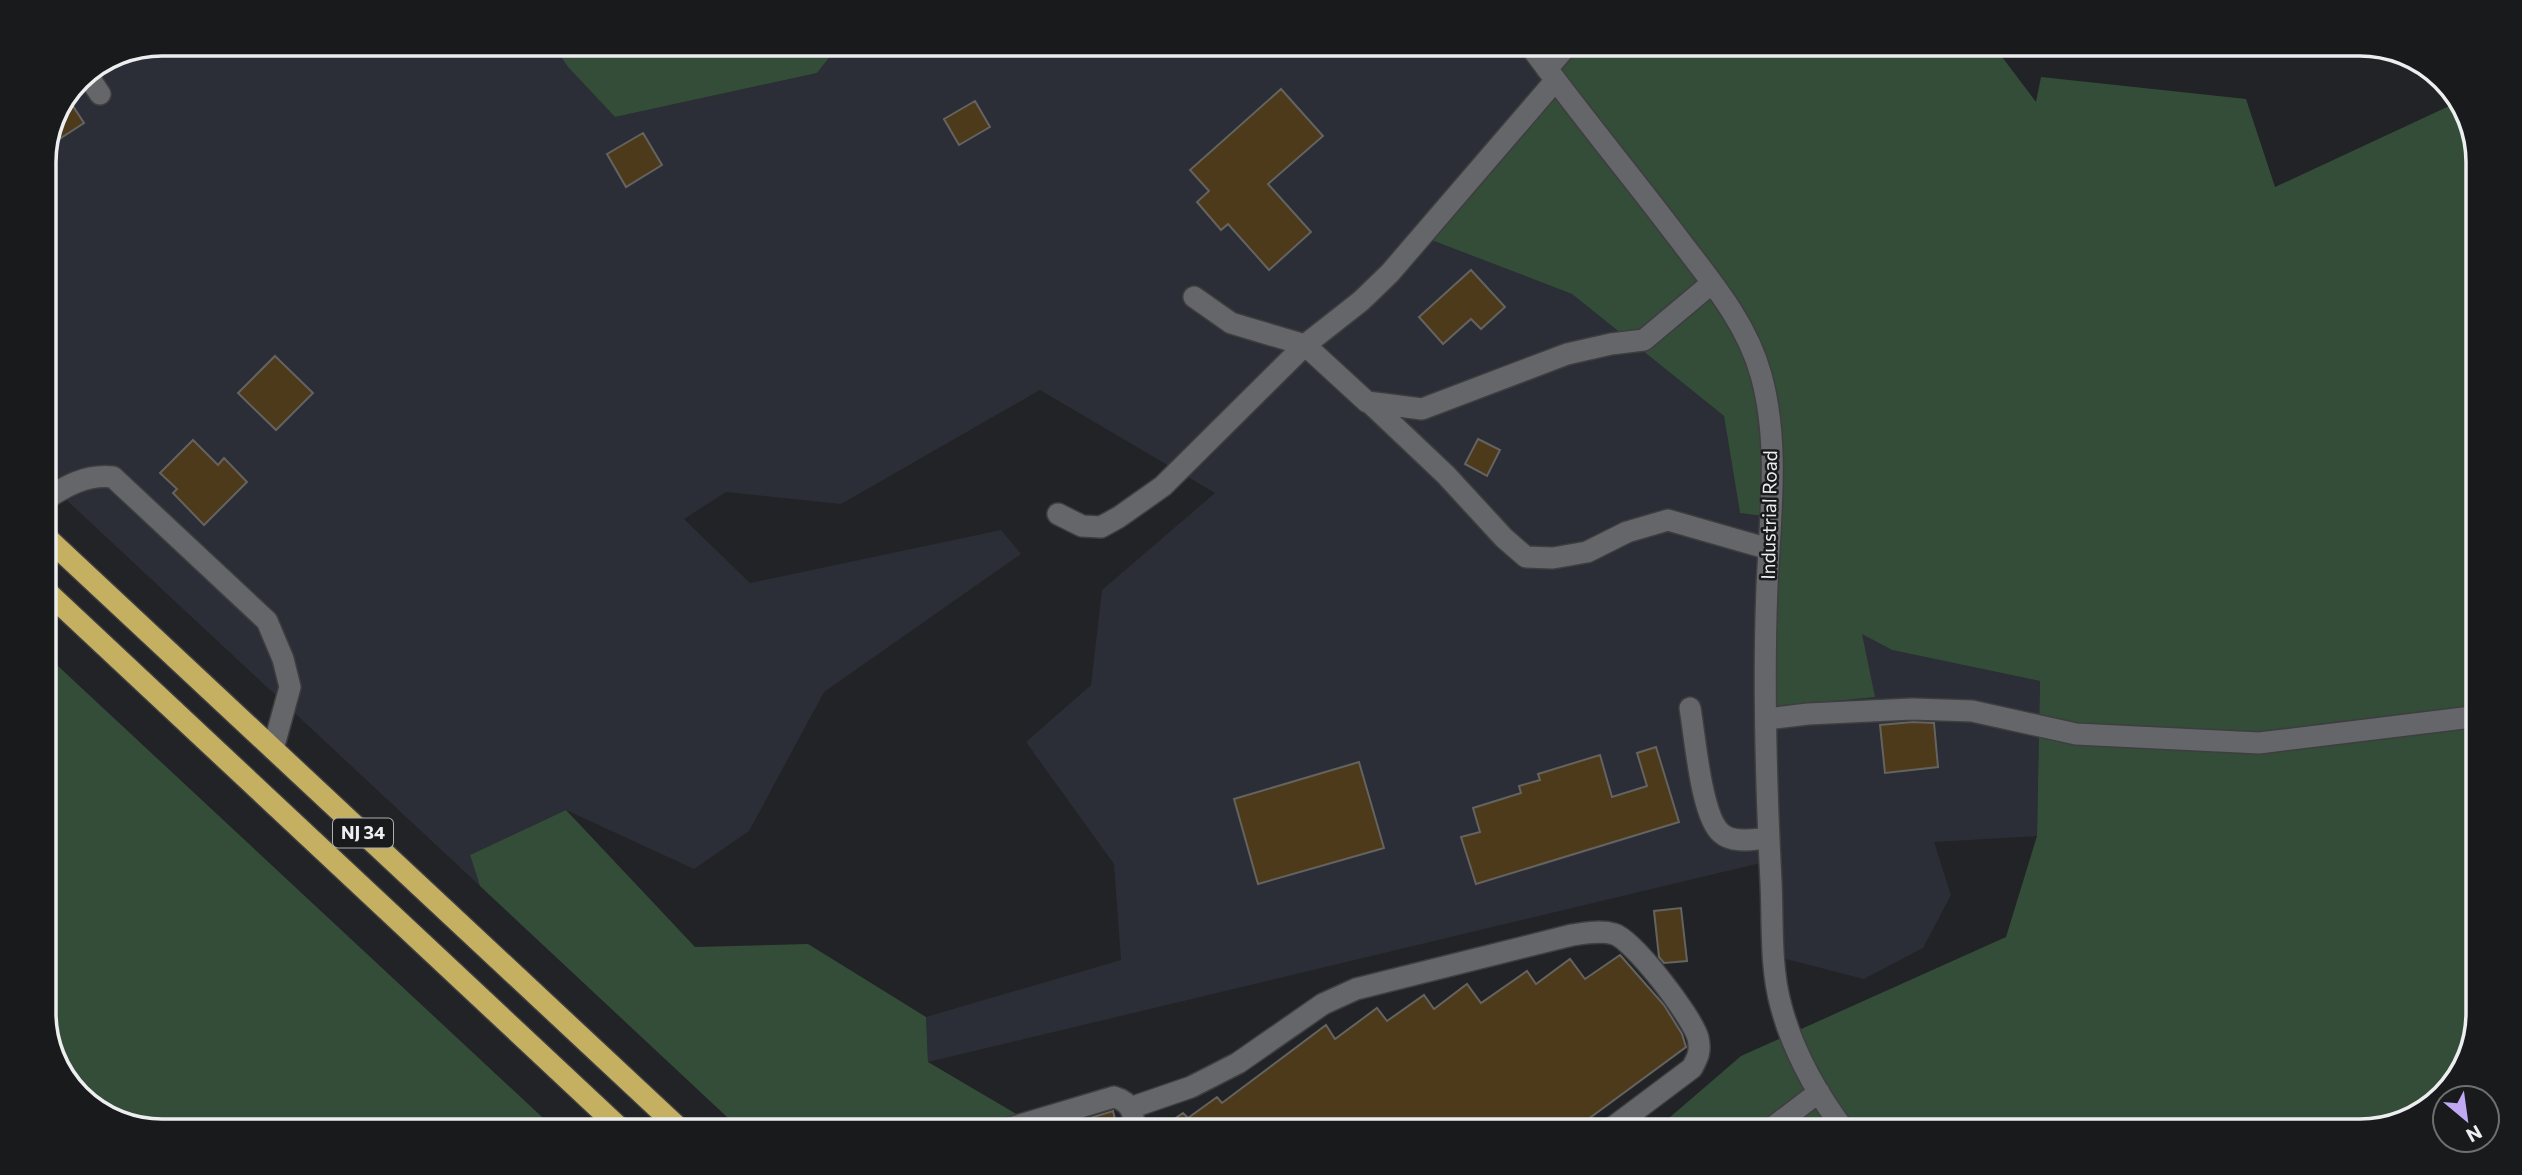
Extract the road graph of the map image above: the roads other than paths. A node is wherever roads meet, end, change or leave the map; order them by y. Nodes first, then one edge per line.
1 (1537, 56) edge
2 (1561, 56) edge
3 (1551, 75) junction
4 (92, 83) edge
5 (100, 94) dead end
6 (1712, 283) junction
7 (1194, 298) dead end
8 (1305, 345) junction
9 (1369, 402) junction
10 (56, 493) edge
11 (1058, 514) dead end
12 (56, 546) edge
13 (1769, 549) junction
14 (56, 600) edge
15 (1690, 708) dead end
16 (2466, 718) edge
17 (1767, 719) junction
18 (274, 749) junction
19 (1769, 838) junction
20 (1819, 1092) junction
21 (610, 1119) edge
22 (669, 1119) edge
23 (1039, 1119) edge
24 (1130, 1119) edge
25 (1141, 1119) edge
26 (1624, 1119) edge
27 (1784, 1119) edge
28 (1837, 1119) edge

1 - 3 street, Industrial Road
2 - 3 street
3 - 6 street, Industrial Road
3 - 8 street
4 - 5 street
6 - 9 street
6 - 13 street, Industrial Road
7 - 8 street
8 - 9 street
8 - 11 street
9 - 13 street
10 - 18 street
12 - 18 highway, NJ 34
13 - 17 street, Industrial Road
14 - 21 highway, NJ 34
15 - 19 street
16 - 17 street
17 - 19 street, Industrial Road
18 - 22 highway, NJ 34
19 - 20 street, Industrial Road
20 - 27 street
20 - 28 street, Industrial Road
23 - 24 street
25 - 26 street

